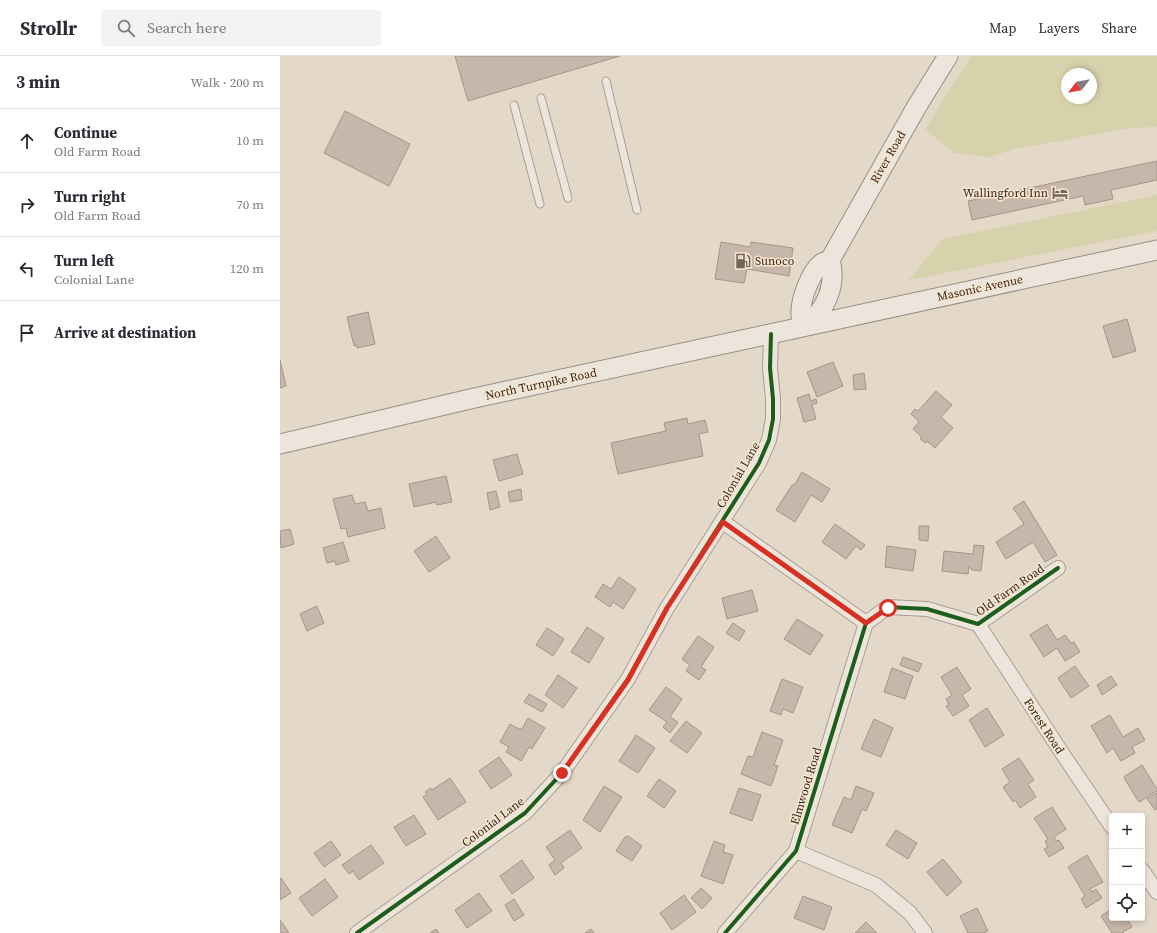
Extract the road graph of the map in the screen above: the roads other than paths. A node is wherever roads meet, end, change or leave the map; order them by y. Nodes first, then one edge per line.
1 (948, 56) edge
2 (606, 81) dead end
3 (541, 98) dead end
4 (514, 105) dead end
5 (568, 198) dead end
6 (540, 204) dead end
7 (637, 210) dead end
8 (1157, 250) edge
9 (804, 326) junction
10 (771, 334) junction
11 (280, 444) edge
12 (723, 522) junction
13 (1058, 568) dead end
14 (866, 623) junction
15 (978, 624) junction
16 (1109, 823) edge
17 (796, 851) junction
18 (1145, 874) edge
19 (1157, 892) edge
20 (357, 933) edge
21 (725, 933) edge
22 (925, 933) edge

1 - 9 main road, River Road
2 - 7 lane
3 - 5 lane
4 - 6 lane
8 - 9 main road, Masonic Avenue
9 - 10 main road, North Turnpike Road
10 - 11 main road, North Turnpike Road
10 - 12 street, Colonial Lane
12 - 14 street
12 - 20 street, Colonial Lane
13 - 15 street, Old Farm Road
14 - 15 street, Old Farm Road
14 - 17 street, Elmwood Road
15 - 16 street, Forest Road
17 - 21 street, Elmwood Road
17 - 22 street
18 - 19 street

